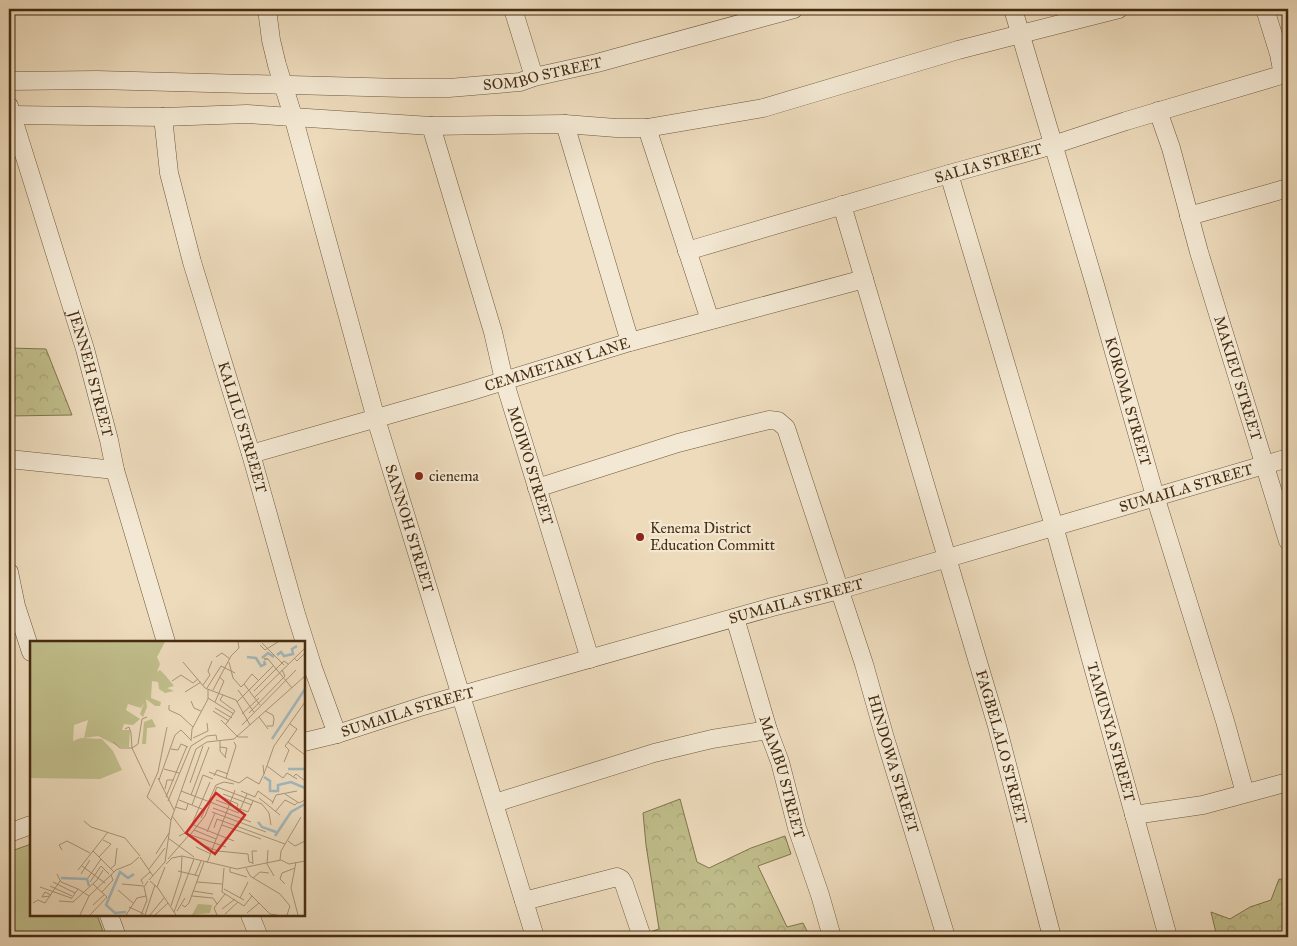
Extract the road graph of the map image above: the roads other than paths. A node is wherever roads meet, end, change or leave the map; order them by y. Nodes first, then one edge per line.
1 (267, 9) edge
2 (513, 9) edge
3 (794, 9) edge
4 (1014, 9) edge
5 (1119, 9) edge
6 (1265, 9) edge
7 (764, 13) edge
8 (1020, 35) junction
9 (1286, 74) edge
10 (534, 77) junction
11 (9, 81) edge
12 (285, 86) junction
13 (11, 110) edge
14 (1158, 111) junction
15 (163, 116) junction
16 (293, 116) junction
17 (565, 124) junction
18 (432, 126) junction
19 (647, 128) junction
20 (1053, 145) junction
21 (949, 174) junction
22 (1288, 188) edge
23 (842, 205) junction
24 (1189, 216) junction
25 (687, 251) junction
26 (864, 279) junction
27 (710, 320) junction
28 (630, 342) junction
29 (504, 380) junction
30 (376, 419) junction
31 (251, 454) junction
32 (1288, 458) edge
33 (9, 459) edge
34 (1266, 465) junction
35 (115, 470) junction
36 (537, 488) junction
37 (1155, 496) junction
38 (1054, 526) junction
39 (1288, 541) edge
40 (947, 558) junction
41 (9, 572) edge
42 (839, 590) junction
43 (735, 618) junction
44 (166, 641) edge
45 (304, 641) edge
46 (305, 643) edge
47 (30, 649) edge
48 (590, 659) junction
49 (460, 697) junction
50 (768, 730) junction
51 (337, 734) junction
52 (305, 742) edge
53 (1288, 782) edge
54 (1245, 793) junction
55 (495, 803) junction
56 (1134, 815) junction
57 (30, 825) edge
58 (9, 833) edge
59 (524, 901) junction
60 (109, 916) edge
61 (250, 916) edge
62 (117, 937) edge
63 (259, 937) edge
64 (535, 937) edge
65 (642, 937) edge
66 (832, 937) edge
67 (946, 937) edge
68 (1052, 937) edge
69 (1168, 937) edge

1 - 12 street, SANNOH STREET
2 - 10 street
3 - 7 street, SOMBO STREET
4 - 8 street, KOROMA STREET
5 - 8 street
6 - 9 street
7 - 10 street, SOMBO STREET
8 - 19 street
8 - 20 street, KOROMA STREET
9 - 14 street, SALIA STREET
10 - 12 street, SOMBO STREET
11 - 12 street, SOMBO STREET
12 - 16 street, SANNOH STREET
13 - 15 street
13 - 35 street, JENNEH STREET
14 - 20 street, SALIA STREET
14 - 24 street, MAKIEU STREET
15 - 16 street
15 - 31 street, KALILU STREEET
16 - 18 street
16 - 30 street, SANNOH STREET
17 - 18 street
17 - 19 street
17 - 28 street
18 - 29 street, MOIWO STREET
19 - 25 street
20 - 21 street, SALIA STREET
20 - 37 street, KOROMA STREET
21 - 23 street, SALIA STREET
21 - 38 street, TAMUNYA STREET
22 - 24 street
23 - 25 street, SALIA STREET
23 - 26 street, FAGBELALO STREET
24 - 34 street, MAKIEU STREET
25 - 27 street
26 - 27 street, CEMMETARY LANE
26 - 40 street, FAGBELALO STREET
27 - 28 street, CEMMETARY LANE
28 - 29 street, CEMMETARY LANE
29 - 30 street, CEMMETARY LANE
29 - 36 street, MOIWO STREET
30 - 31 street, CEMMETARY LANE
30 - 49 street, SANNOH STREET
31 - 45 street, KALILU STREEET
32 - 34 street, SUMAILA STREET
33 - 35 street
34 - 37 street, SUMAILA STREET
34 - 39 street, MAKIEU STREET
35 - 44 street, JENNEH STREET
36 - 42 street, HINDOWA STREET
36 - 48 street, MOIWO STREET
37 - 38 street, SUMAILA STREET
37 - 54 street, KOROMA STREET
38 - 40 street, SUMAILA STREET
38 - 56 street, TAMUNYA STREET
40 - 42 street, SUMAILA STREET
40 - 68 street, FAGBELALO STREET
41 - 47 street
42 - 43 street, SUMAILA STREET
42 - 67 street, HINDOWA STREET
43 - 48 street, SUMAILA STREET
43 - 50 street, MAMBU STREET
46 - 51 street, KALILU STREEET
48 - 49 street, SUMAILA STREET
49 - 51 street, SUMAILA STREET
49 - 55 street, SANNOH STREET
50 - 55 street
50 - 66 street, MAMBU STREET
51 - 52 street, SUMAILA STREET
53 - 54 street
54 - 56 street
55 - 59 street, SANNOH STREET
56 - 69 street, TAMUNYA STREET
57 - 58 street
59 - 64 street, SANNOH STREET
59 - 65 street
60 - 62 street
61 - 63 street

